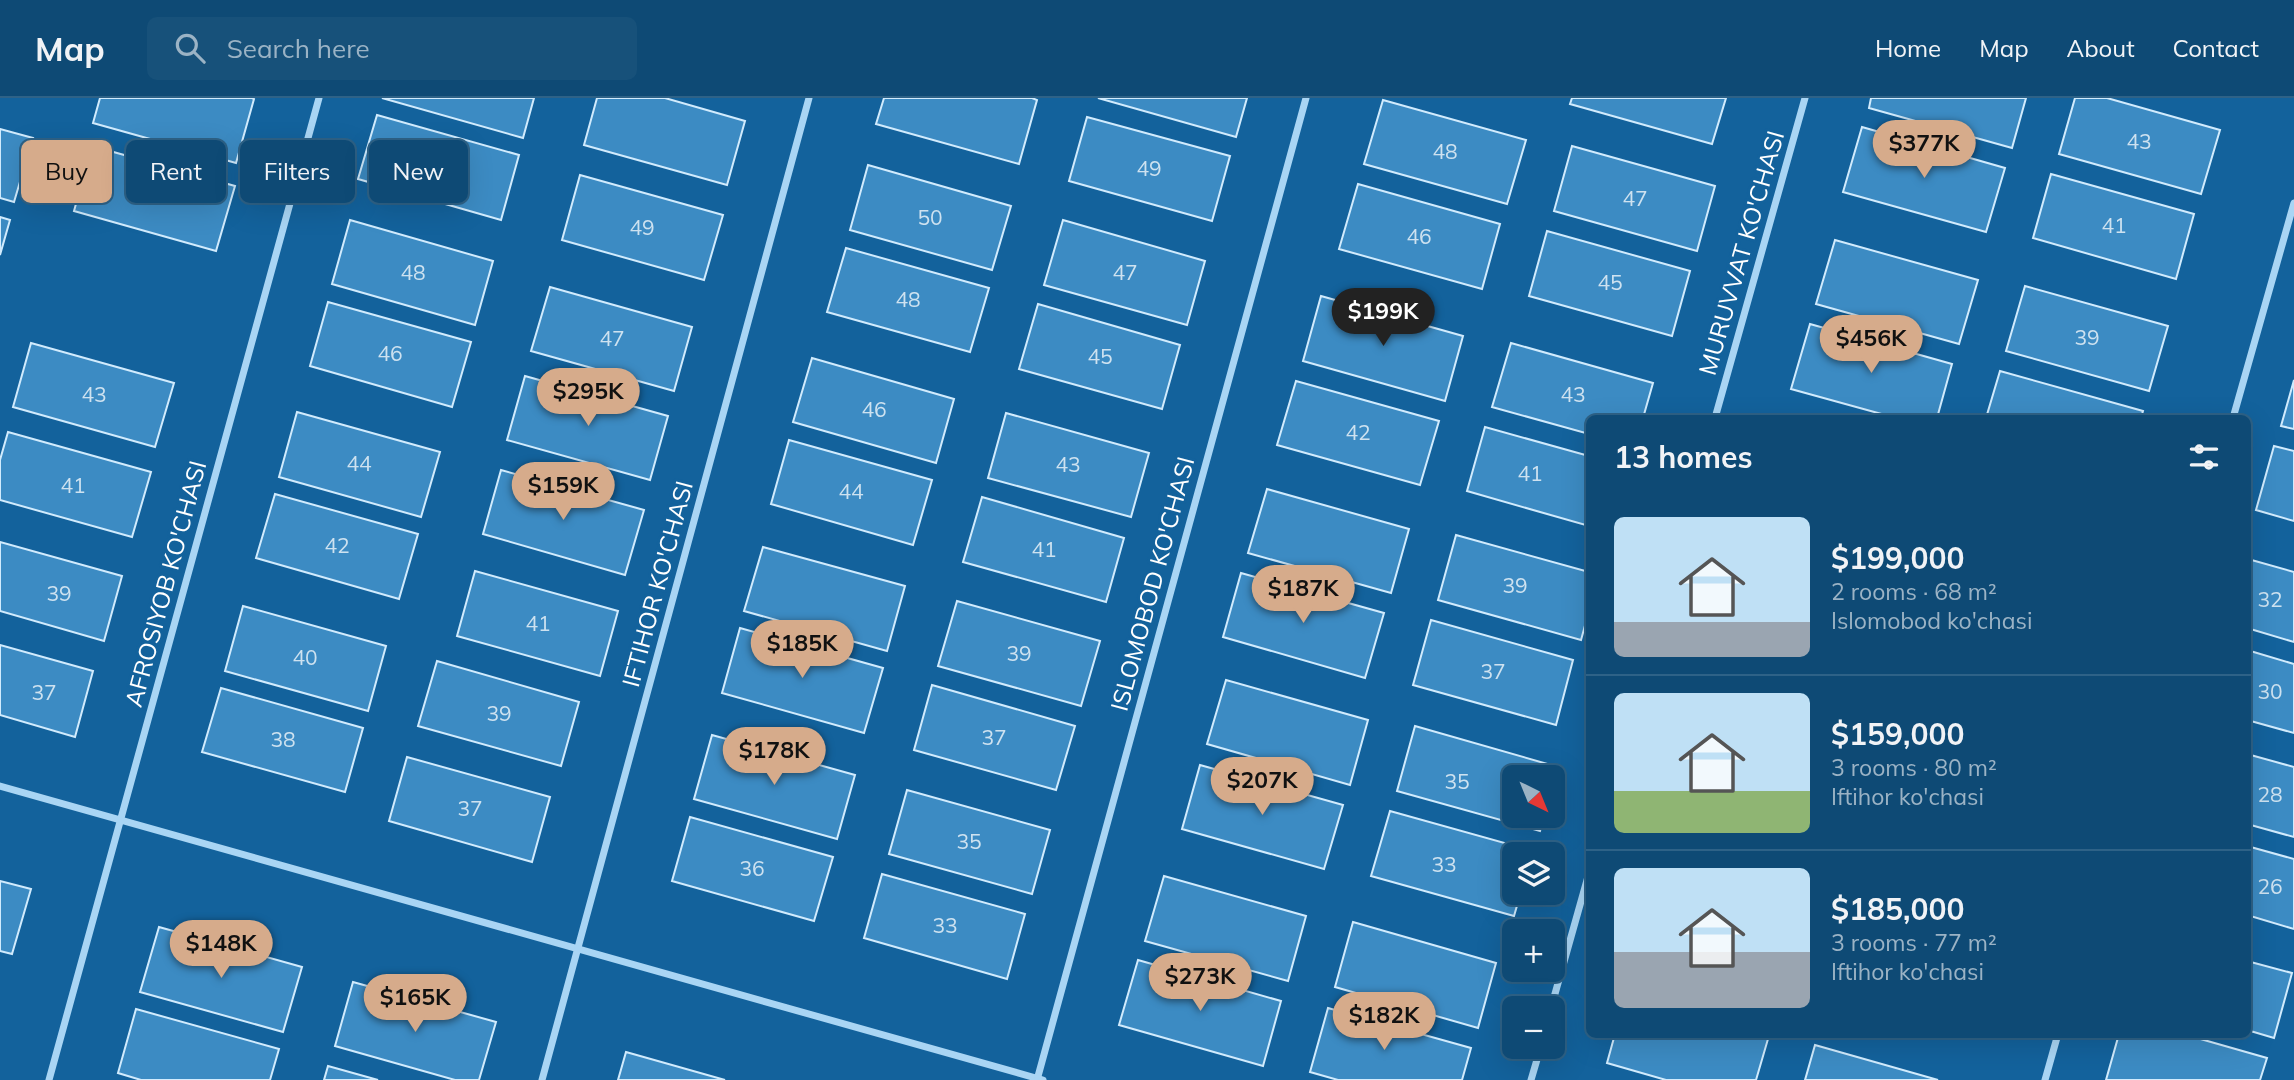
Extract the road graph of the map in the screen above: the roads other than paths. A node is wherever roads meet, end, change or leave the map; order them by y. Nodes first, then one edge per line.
1 (319, 98) edge
2 (809, 98) edge
3 (1306, 98) edge
4 (1805, 98) edge
5 (2294, 203) edge
6 (1717, 415) edge
7 (2234, 415) edge
8 (0, 786) edge
9 (122, 820) junction
10 (1586, 884) edge
11 (579, 949) junction
12 (1554, 996) edge
13 (2057, 1038) edge
14 (1537, 1059) edge
15 (1039, 1079) edge
16 (49, 1080) edge
17 (542, 1080) edge
18 (1531, 1080) edge
19 (2045, 1080) edge

1 - 9 street, AFROSIYOB KO'CHASI
2 - 11 street, IFTIHOR KO'CHASI
3 - 15 street, ISLOMOBOD KO'CHASI
4 - 6 street, MURUVVAT KO'CHASI
5 - 7 street
8 - 9 street
9 - 11 street
9 - 16 street, AFROSIYOB KO'CHASI
10 - 12 street
11 - 15 street
11 - 17 street, IFTIHOR KO'CHASI
13 - 19 street
14 - 18 street

